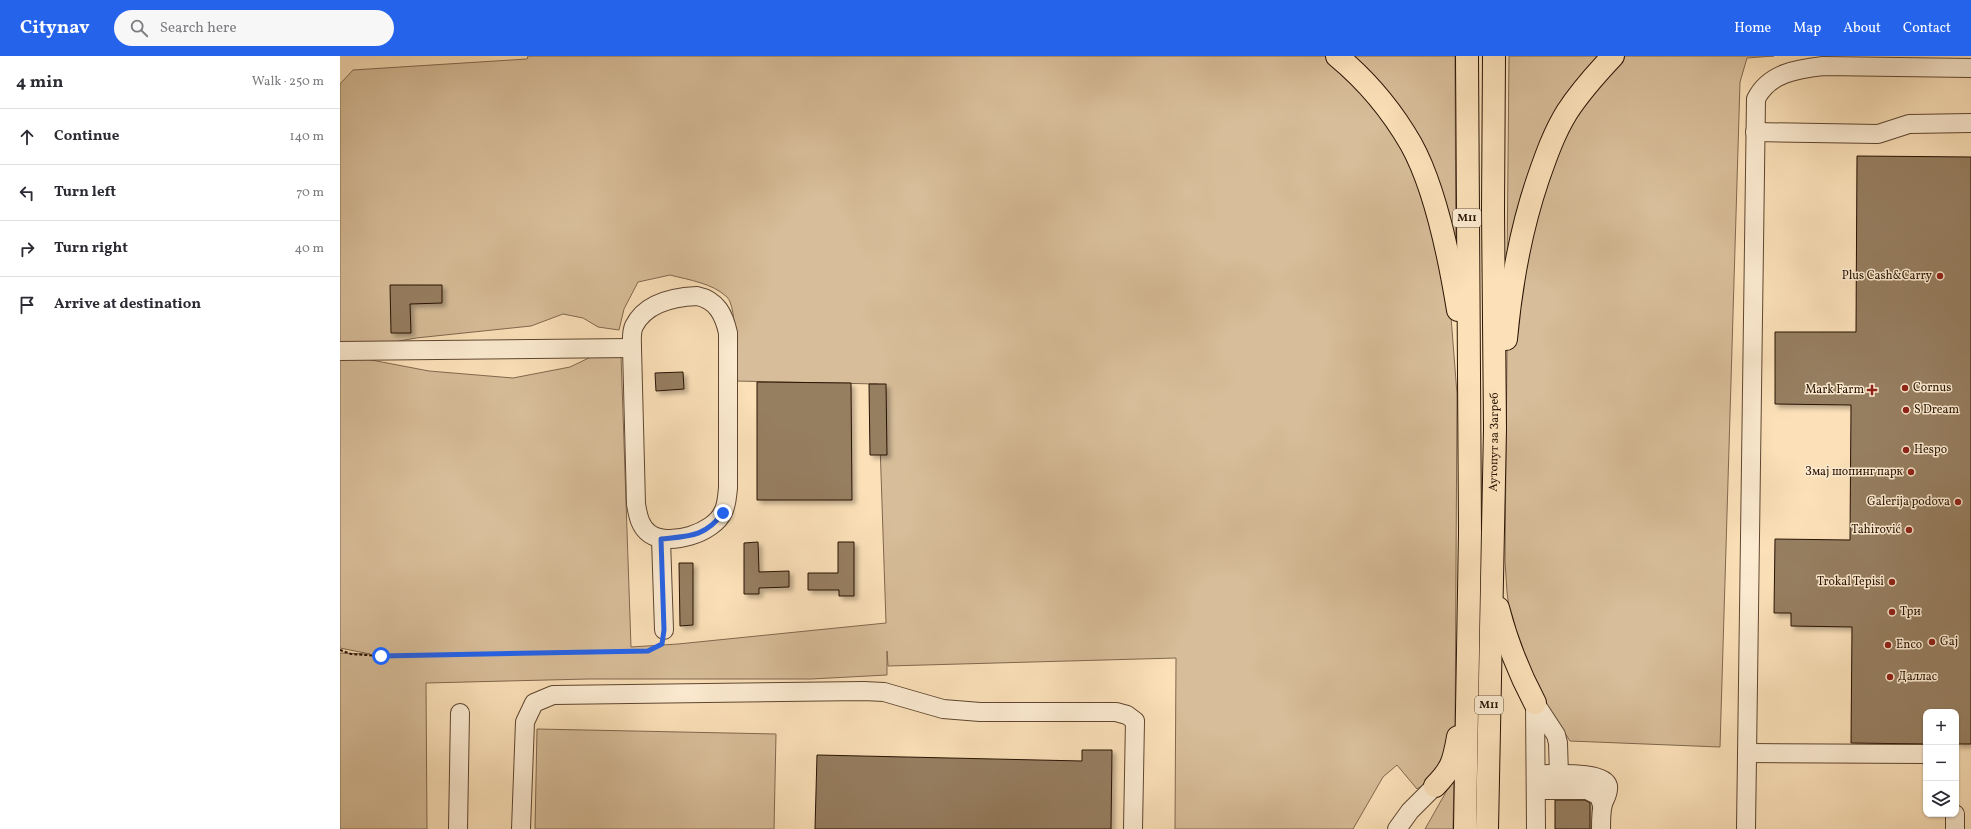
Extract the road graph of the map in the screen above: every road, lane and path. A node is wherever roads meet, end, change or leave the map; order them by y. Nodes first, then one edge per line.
1 (1337, 56) edge
2 (1467, 56) edge
3 (1494, 56) edge
4 (1613, 56) edge
5 (1971, 68) edge
6 (1971, 124) edge
7 (1755, 132) junction
8 (632, 348) junction
9 (340, 351) edge
10 (1469, 381) junction
11 (1495, 429) junction
12 (661, 539) junction
13 (1491, 582) junction
14 (664, 630) joint
15 (340, 650) edge
16 (1468, 701) junction
17 (1535, 703) junction
18 (460, 713) dead end
19 (1747, 752) junction
20 (1923, 754) edge
21 (1560, 775) junction
22 (1536, 782) junction
23 (1435, 786) joint
24 (1602, 805) junction
25 (1955, 817) edge
26 (458, 829) edge
27 (521, 829) edge
28 (1133, 829) edge
29 (1397, 829) edge
30 (1465, 829) edge
31 (1487, 829) edge
32 (1536, 829) edge
33 (1601, 829) edge
34 (1746, 829) edge
35 (1955, 829) edge

1 - 10 highway
2 - 10 highway, Аутопут за Загреб / M11
3 - 11 highway, Аутопут за Загреб / M11
4 - 11 highway
5 - 7 lane
6 - 7 lane
7 - 19 lane
8 - 9 lane
8 - 12 lane
8 - 12 lane
10 - 16 highway, Аутопут за Загреб / M11
11 - 13 highway, Аутопут за Загреб / M11
12 - 14 lane
13 - 17 highway
13 - 31 highway, Аутопут за Загреб / M11
14 - 15 path
16 - 23 highway
16 - 30 highway, Аутопут за Загреб / M11
17 - 21 lane
17 - 22 lane
18 - 26 lane
19 - 20 lane
19 - 34 lane
21 - 22 lane
21 - 24 lane
22 - 24 lane
22 - 32 lane
23 - 29 lane
24 - 33 lane
25 - 35 lane
27 - 28 lane

